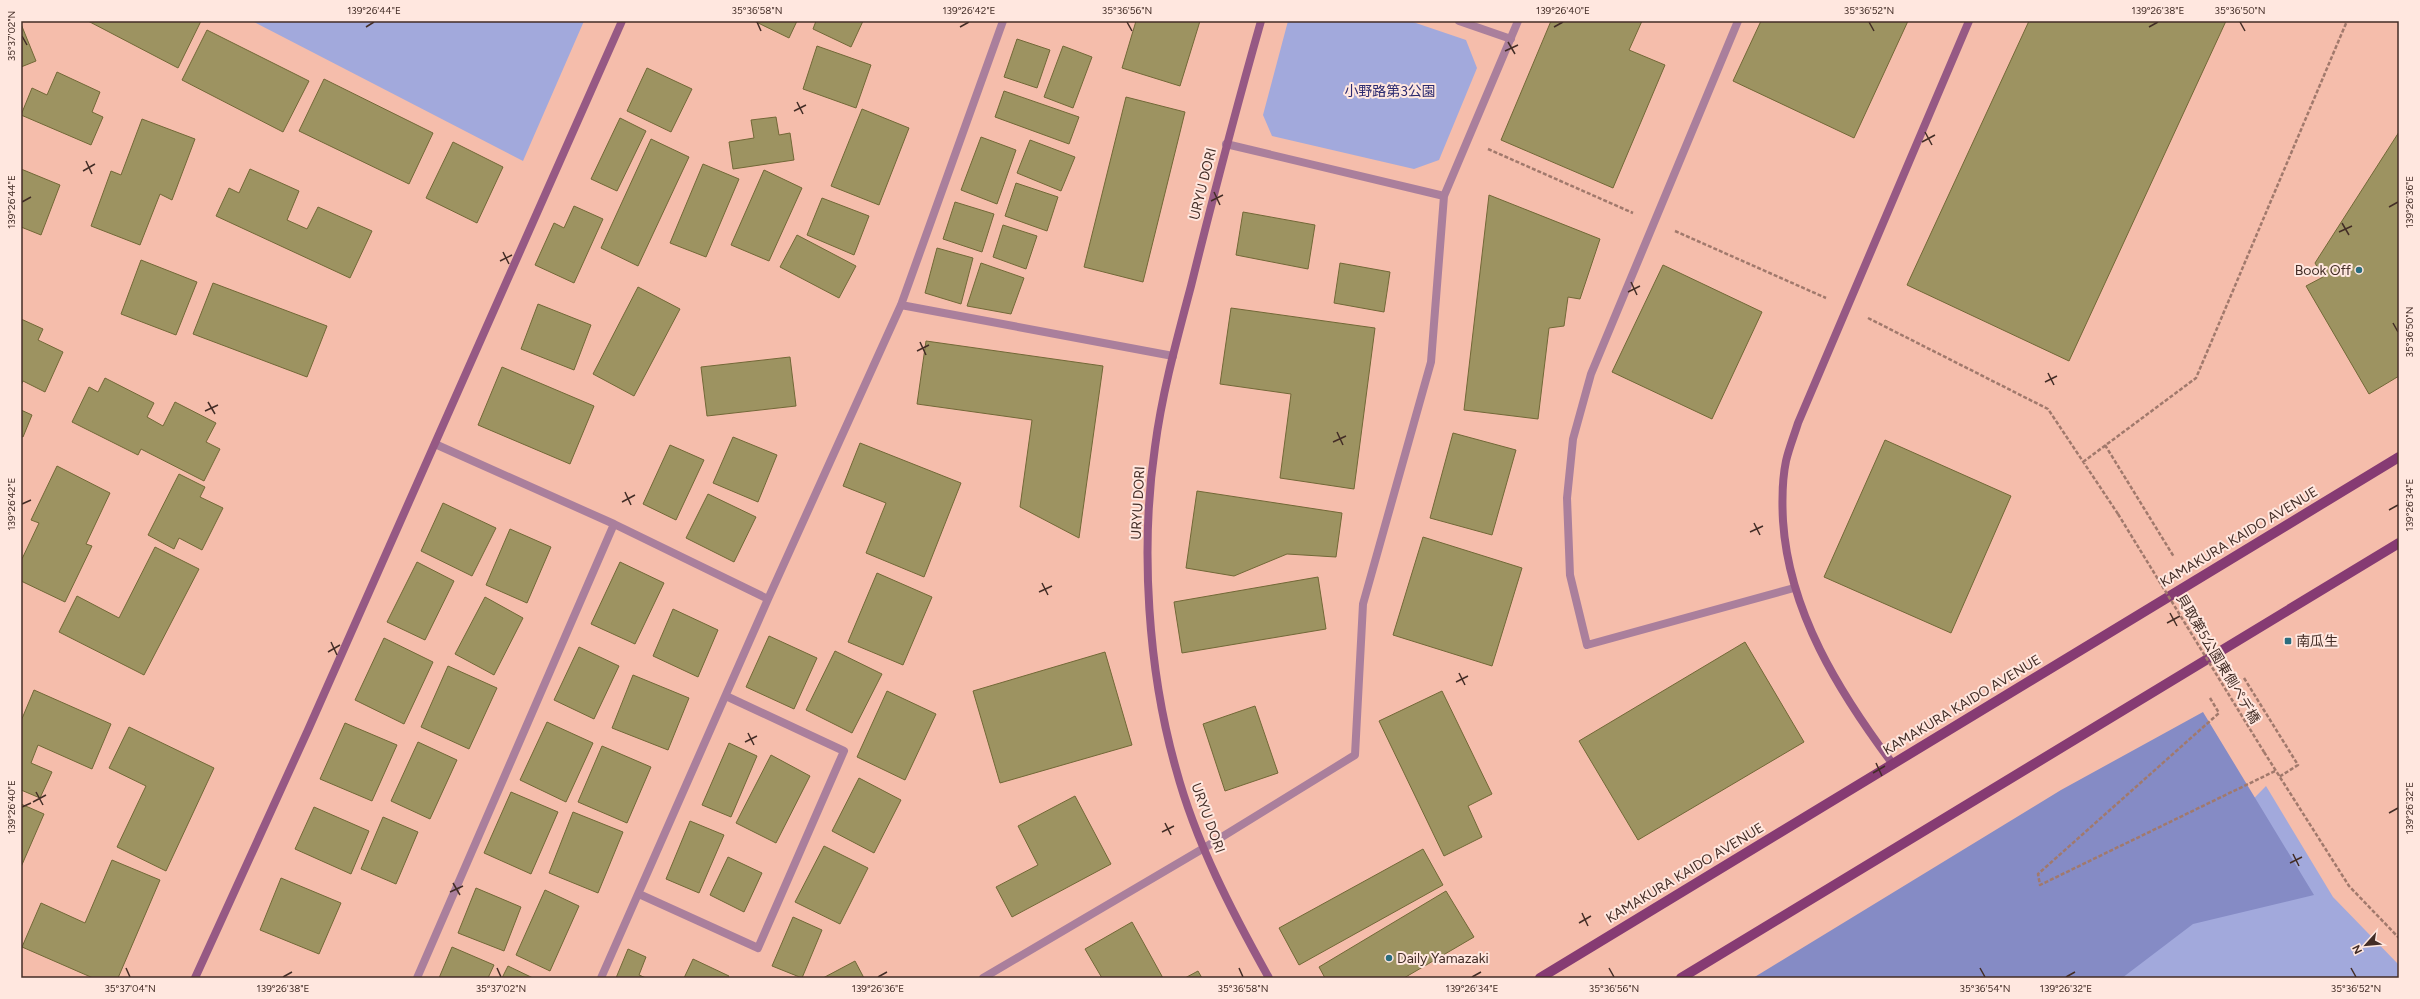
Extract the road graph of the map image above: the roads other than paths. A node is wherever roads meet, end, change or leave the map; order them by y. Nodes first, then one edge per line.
1 (622, 21) edge
2 (1003, 21) edge
3 (1261, 21) edge
4 (1459, 21) edge
5 (1518, 21) edge
6 (1738, 21) edge
7 (1969, 21) edge
8 (1511, 39) junction
9 (1226, 144) junction
10 (1444, 196) junction
11 (901, 305) junction
12 (1173, 356) junction
13 (435, 444) junction
14 (2399, 457) edge
15 (614, 524) junction
16 (2399, 543) edge
17 (1794, 588) junction
18 (768, 599) junction
19 (726, 696) junction
20 (1892, 763) junction
21 (1204, 848) junction
22 (638, 894) junction
23 (195, 978) edge
24 (417, 978) edge
25 (601, 978) edge
26 (983, 978) edge
27 (1269, 978) edge
28 (1540, 978) edge
29 (1681, 978) edge

1 - 13 street
2 - 11 street
3 - 9 street, URYU DORI
4 - 8 street
5 - 8 street
6 - 17 street
7 - 17 street
8 - 10 street
9 - 10 street
9 - 12 street, URYU DORI
10 - 21 street
11 - 12 street
11 - 18 street
12 - 21 street, URYU DORI
13 - 15 street
13 - 23 street
14 - 20 main road, KAMAKURA KAIDO AVENUE
15 - 18 street
15 - 24 street
16 - 29 main road
17 - 20 street
18 - 19 street
19 - 22 street
19 - 22 street
20 - 28 main road, KAMAKURA KAIDO AVENUE
21 - 26 street
21 - 27 street, URYU DORI
22 - 25 street

